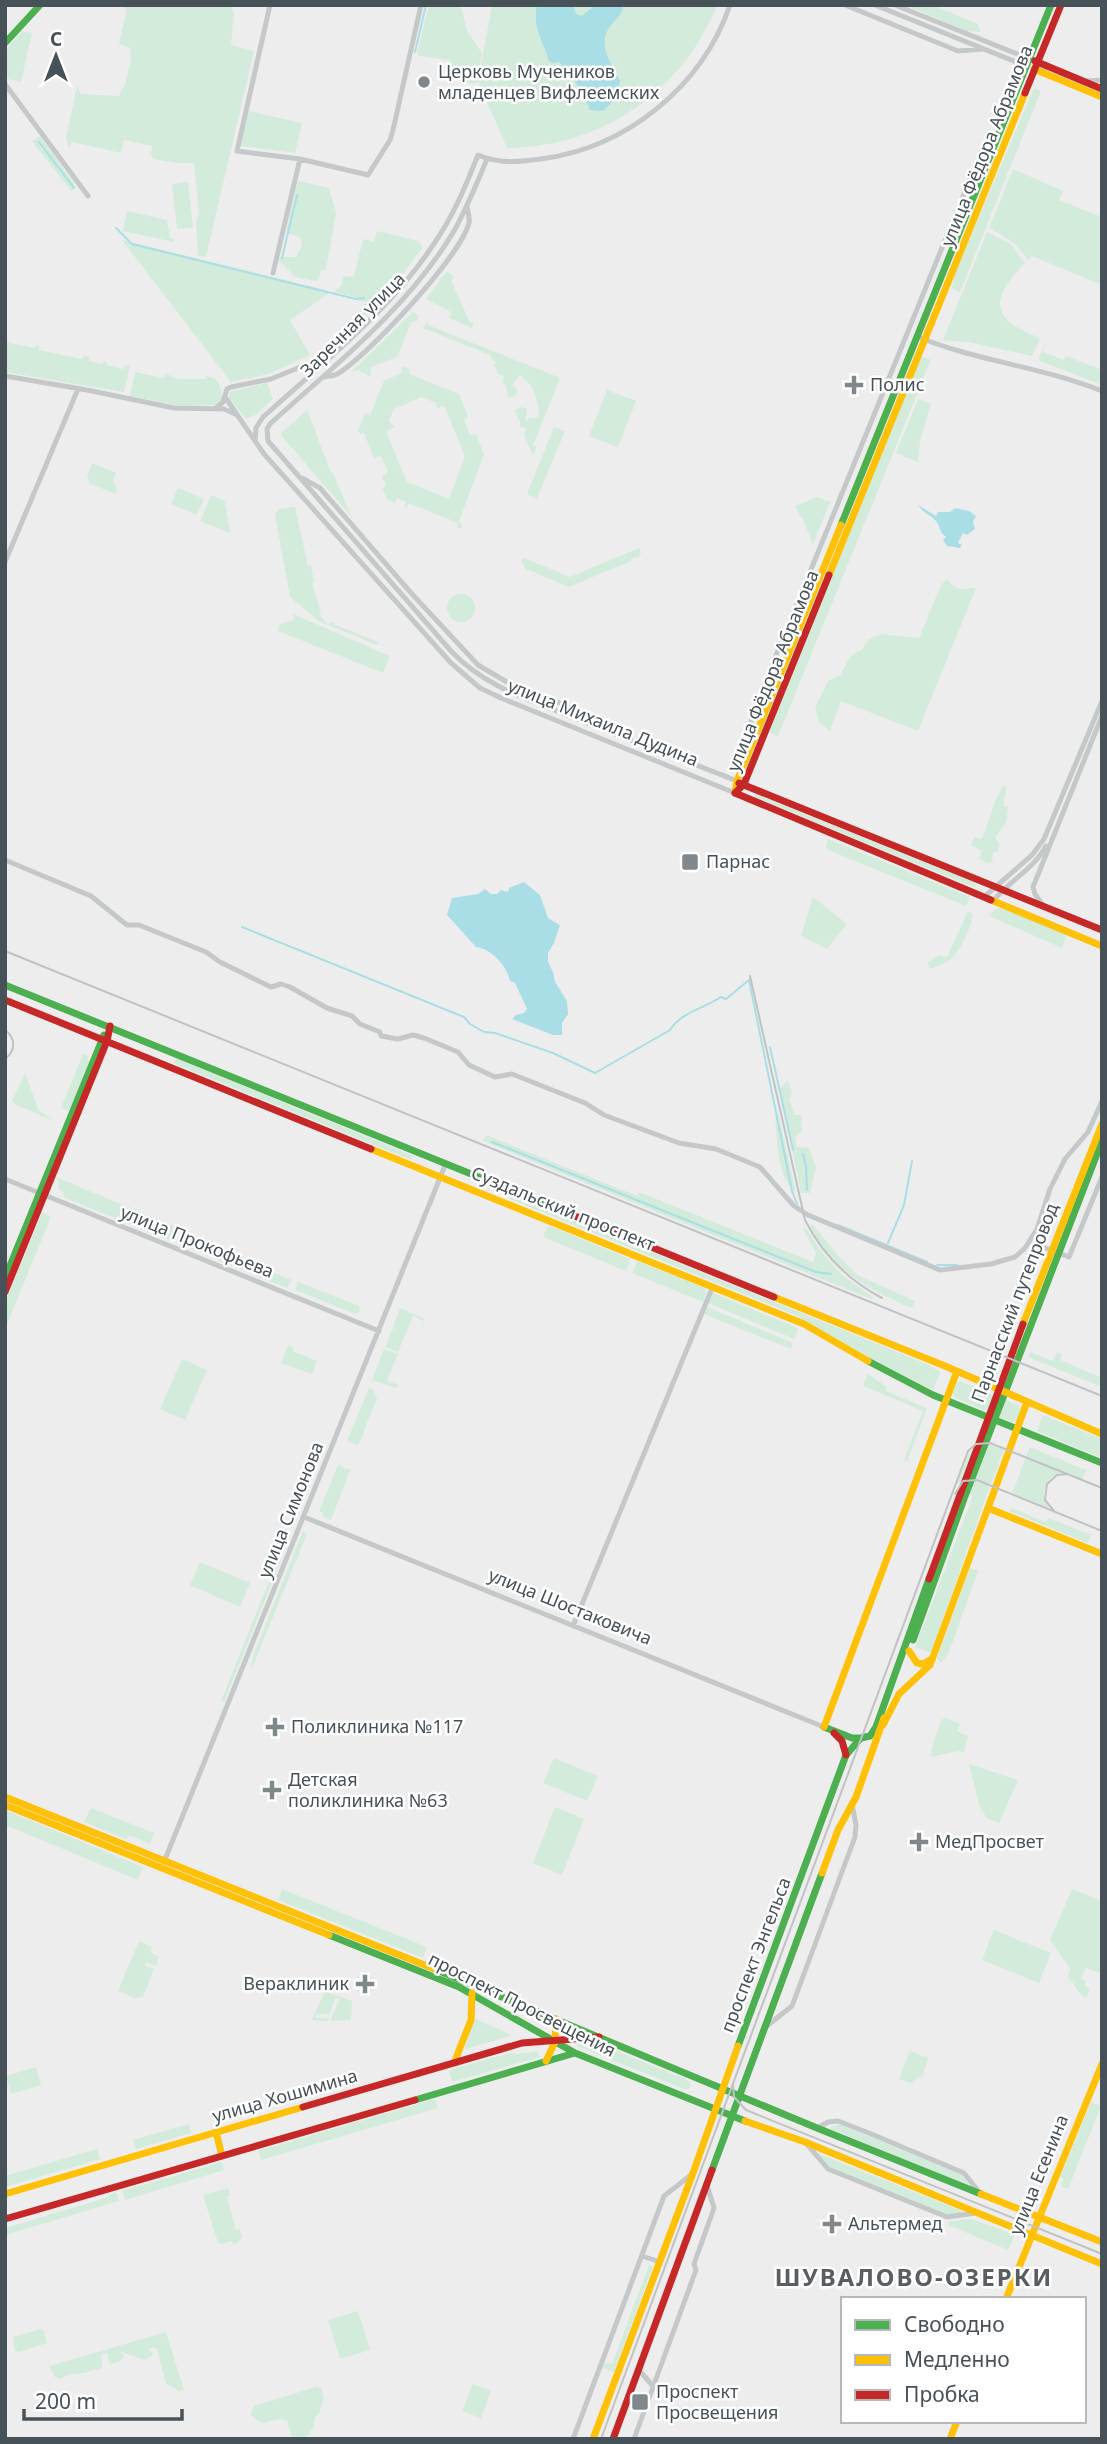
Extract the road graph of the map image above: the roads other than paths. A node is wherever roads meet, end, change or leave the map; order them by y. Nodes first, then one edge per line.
1 (40, 5) edge
2 (270, 5) edge
3 (421, 5) edge
4 (730, 5) edge
5 (845, 5) edge
6 (875, 5) edge
7 (895, 5) edge
8 (1051, 5) edge
9 (1061, 5) edge
10 (5, 43) edge
11 (984, 49) junction
12 (1028, 62) junction
13 (1037, 66) junction
14 (1102, 80) edge
15 (1086, 82) junction
16 (5, 84) edge
17 (1102, 89) edge
18 (1102, 97) edge
19 (1000, 134) junction
20 (300, 159) junction
21 (487, 159) junction
22 (88, 196) dead end
23 (467, 206) junction
24 (273, 274) dead end
25 (921, 338) junction
26 (326, 361) junction
27 (5, 376) edge
28 (321, 378) junction
29 (78, 388) junction
30 (1102, 391) edge
31 (225, 397) junction
32 (216, 408) junction
33 (240, 418) junction
34 (267, 429) joint
35 (256, 441) junction
36 (298, 476) junction
37 (5, 562) edge
38 (1102, 701) edge
39 (564, 714) junction
40 (1102, 716) edge
41 (560, 723) junction
42 (615, 735) junction
43 (754, 741) junction
44 (740, 783) junction
45 (735, 793) junction
46 (1053, 834) junction
47 (5, 860) edge
48 (999, 888) junction
49 (984, 897) junction
50 (993, 901) junction
51 (1044, 907) junction
52 (1102, 930) edge
53 (1102, 946) edge
54 (8, 986) edge
55 (5, 999) edge
56 (110, 1026) junction
57 (104, 1040) junction
58 (1102, 1101) edge
59 (1102, 1124) edge
60 (1102, 1141) edge
61 (446, 1162) junction
62 (441, 1177) junction
63 (1102, 1177) edge
64 (5, 1180) edge
65 (42, 1194) junction
66 (1037, 1229) junction
67 (5, 1278) edge
68 (713, 1286) junction
69 (5, 1292) edge
70 (379, 1331) junction
71 (957, 1371) junction
72 (946, 1401) junction
73 (1027, 1402) junction
74 (1018, 1430) junction
75 (1102, 1434) edge
76 (1102, 1463) edge
77 (963, 1495) junction
78 (988, 1508) junction
79 (304, 1517) junction
80 (1102, 1554) edge
81 (573, 1626) junction
82 (909, 1651) junction
83 (933, 1657) junction
84 (824, 1727) junction
85 (882, 1728) junction
86 (861, 1738) junction
87 (846, 1755) junction
88 (5, 1797) edge
89 (852, 1804) junction
90 (5, 1805) edge
91 (163, 1864) junction
92 (472, 1993) junction
93 (556, 2019) junction
94 (522, 2024) junction
95 (765, 2028) junction
96 (600, 2036) junction
97 (575, 2040) junction
98 (555, 2042) junction
99 (522, 2043) junction
100 (575, 2053) junction
101 (546, 2061) junction
102 (454, 2063) junction
103 (1102, 2064) edge
104 (723, 2087) junction
105 (740, 2095) junction
106 (714, 2110) junction
107 (732, 2115) junction
108 (817, 2128) junction
109 (216, 2132) junction
110 (805, 2143) junction
111 (222, 2156) junction
112 (693, 2173) junction
113 (707, 2184) junction
114 (5, 2193) edge
115 (982, 2195) junction
116 (977, 2213) junction
117 (1040, 2217) junction
118 (5, 2219) edge
119 (1032, 2236) junction
120 (1102, 2242) edge
121 (642, 2256) junction
122 (660, 2262) junction
123 (1102, 2264) edge
124 (1007, 2297) edge
125 (639, 2369) junction
126 (653, 2386) junction
127 (573, 2439) edge
128 (593, 2439) edge
129 (613, 2439) edge
130 (634, 2439) edge

1 - 10 main road
2 - 20 street
3 - 20 street
4 - 21 street
5 - 11 street
6 - 11 street
7 - 12 street
8 - 12 main road, улица Фёдора Абрамова
9 - 13 main road, улица Фёдора Абрамова
11 - 12 street
12 - 13 main road
12 - 19 main road, улица Фёдора Абрамова
13 - 15 main road
13 - 18 main road
13 - 25 main road, улица Фёдора Абрамова
14 - 15 street
15 - 17 main road
16 - 22 street
19 - 25 main road, улица Фёдора Абрамова
19 - 43 street
20 - 24 street
21 - 23 street, Заречная улица
21 - 26 street, Заречная улица
23 - 28 street, Заречная улица
23 - 28 street
25 - 30 street
25 - 43 main road, улица Фёдора Абрамова
25 - 44 main road, улица Фёдора Абрамова
26 - 31 street, Заречная улица
26 - 35 street, Заречная улица
27 - 29 street
28 - 34 street, Заречная улица
29 - 32 street
29 - 37 street
31 - 32 street, Заречная улица
31 - 33 street, улица Михаила Дудина
32 - 33 street
33 - 35 street, улица Михаила Дудина
34 - 36 street, улица Михаила Дудина
35 - 41 street, улица Михаила Дудина
36 - 39 street, улица Михаила Дудина
36 - 42 street
38 - 48 street
39 - 41 street
39 - 42 street, улица Михаила Дудина
40 - 46 street
41 - 45 street, улица Михаила Дудина
42 - 44 street, улица Михаила Дудина
43 - 44 main road, улица Фёдора Абрамова
44 - 45 main road, улица Фёдора Абрамова
44 - 48 main road, улица Михаила Дудина
45 - 49 main road, улица Михаила Дудина
46 - 48 street
46 - 51 street
47 - 66 street
48 - 49 street
48 - 50 street
48 - 51 main road, улица Михаила Дудина
49 - 50 main road, улица Михаила Дудина
50 - 53 main road, улица Михаила Дудина
51 - 52 main road, улица Михаила Дудина
54 - 55 main road
54 - 56 main road, Суздальский проспект
55 - 57 main road, Суздальский проспект
56 - 57 main road
56 - 61 main road, Суздальский проспект
57 - 62 main road, Суздальский проспект
57 - 65 main road
58 - 66 street
59 - 77 main road, Парнасский путепровод
60 - 77 main road, Парнасский путепровод
61 - 62 street, улица Симонова
61 - 71 main road, Суздальский проспект
62 - 68 main road, Суздальский проспект
62 - 70 street, улица Симонова
63 - 66 street
64 - 65 street, улица Прокофьева
65 - 67 main road
65 - 69 main road
65 - 70 street, улица Прокофьева
68 - 72 main road, Суздальский проспект
68 - 81 street
70 - 79 street, улица Симонова
71 - 72 main road
71 - 73 main road, Суздальский проспект
72 - 74 main road, Суздальский проспект
72 - 84 main road
73 - 74 main road, проспект Энгельса
73 - 75 main road, Суздальский проспект
74 - 76 main road, Суздальский проспект
74 - 78 main road, проспект Энгельса
77 - 82 main road, проспект Энгельса
77 - 86 main road, проспект Энгельса
78 - 80 main road
78 - 83 main road, проспект Энгельса
79 - 81 street, улица Шостаковича
79 - 91 street, улица Симонова
81 - 84 street, улица Шостаковича
82 - 83 main road
82 - 85 main road, проспект Энгельса
83 - 85 main road, проспект Энгельса
84 - 86 main road, улица Шостаковича
84 - 87 main road, улица Шостаковича
85 - 89 main road, проспект Энгельса
86 - 87 main road, проспект Энгельса
87 - 104 main road, проспект Энгельса
88 - 91 main road, проспект Просвещения
89 - 95 main road, проспект Энгельса
89 - 95 street
90 - 91 main road, проспект Просвещения
91 - 92 main road, проспект Просвещения
91 - 93 main road, проспект Просвещения
92 - 94 main road, проспект Просвещения
92 - 102 main road
93 - 96 main road, проспект Просвещения
93 - 98 main road
94 - 98 main road, проспект Просвещения
94 - 99 main road
95 - 105 main road, проспект Энгельса
96 - 97 main road, улица Хошимина
96 - 104 main road, проспект Просвещения
97 - 98 main road, улица Хошимина
97 - 100 main road
98 - 99 main road, улица Хошимина
98 - 100 main road, проспект Просвещения
98 - 101 main road
99 - 102 main road, улица Хошимина
100 - 101 main road
100 - 106 main road, проспект Просвещения
101 - 111 main road
102 - 109 main road, улица Хошимина
103 - 117 main road, улица Есенина
104 - 105 main road, проспект Просвещения
104 - 106 main road, проспект Энгельса
105 - 107 main road, проспект Энгельса
105 - 108 main road, проспект Просвещения
106 - 107 main road, проспект Просвещения
106 - 112 main road, проспект Энгельса
107 - 110 main road, проспект Просвещения
107 - 113 main road, проспект Энгельса
108 - 115 main road, проспект Просвещения
108 - 115 street
109 - 111 main road
109 - 114 main road, улица Хошимина
110 - 116 main road, проспект Просвещения
110 - 116 street
111 - 118 main road
112 - 121 street
112 - 122 main road, проспект Энгельса
113 - 125 main road, проспект Энгельса
113 - 126 street
115 - 117 main road, проспект Просвещения
116 - 119 main road, проспект Просвещения
117 - 119 main road, улица Есенина
117 - 120 main road, проспект Просвещения
119 - 123 main road, проспект Просвещения
119 - 124 main road, улица Есенина
121 - 122 street
121 - 127 street
122 - 128 main road, проспект Энгельса
125 - 126 street
125 - 129 main road, проспект Энгельса
126 - 130 street

